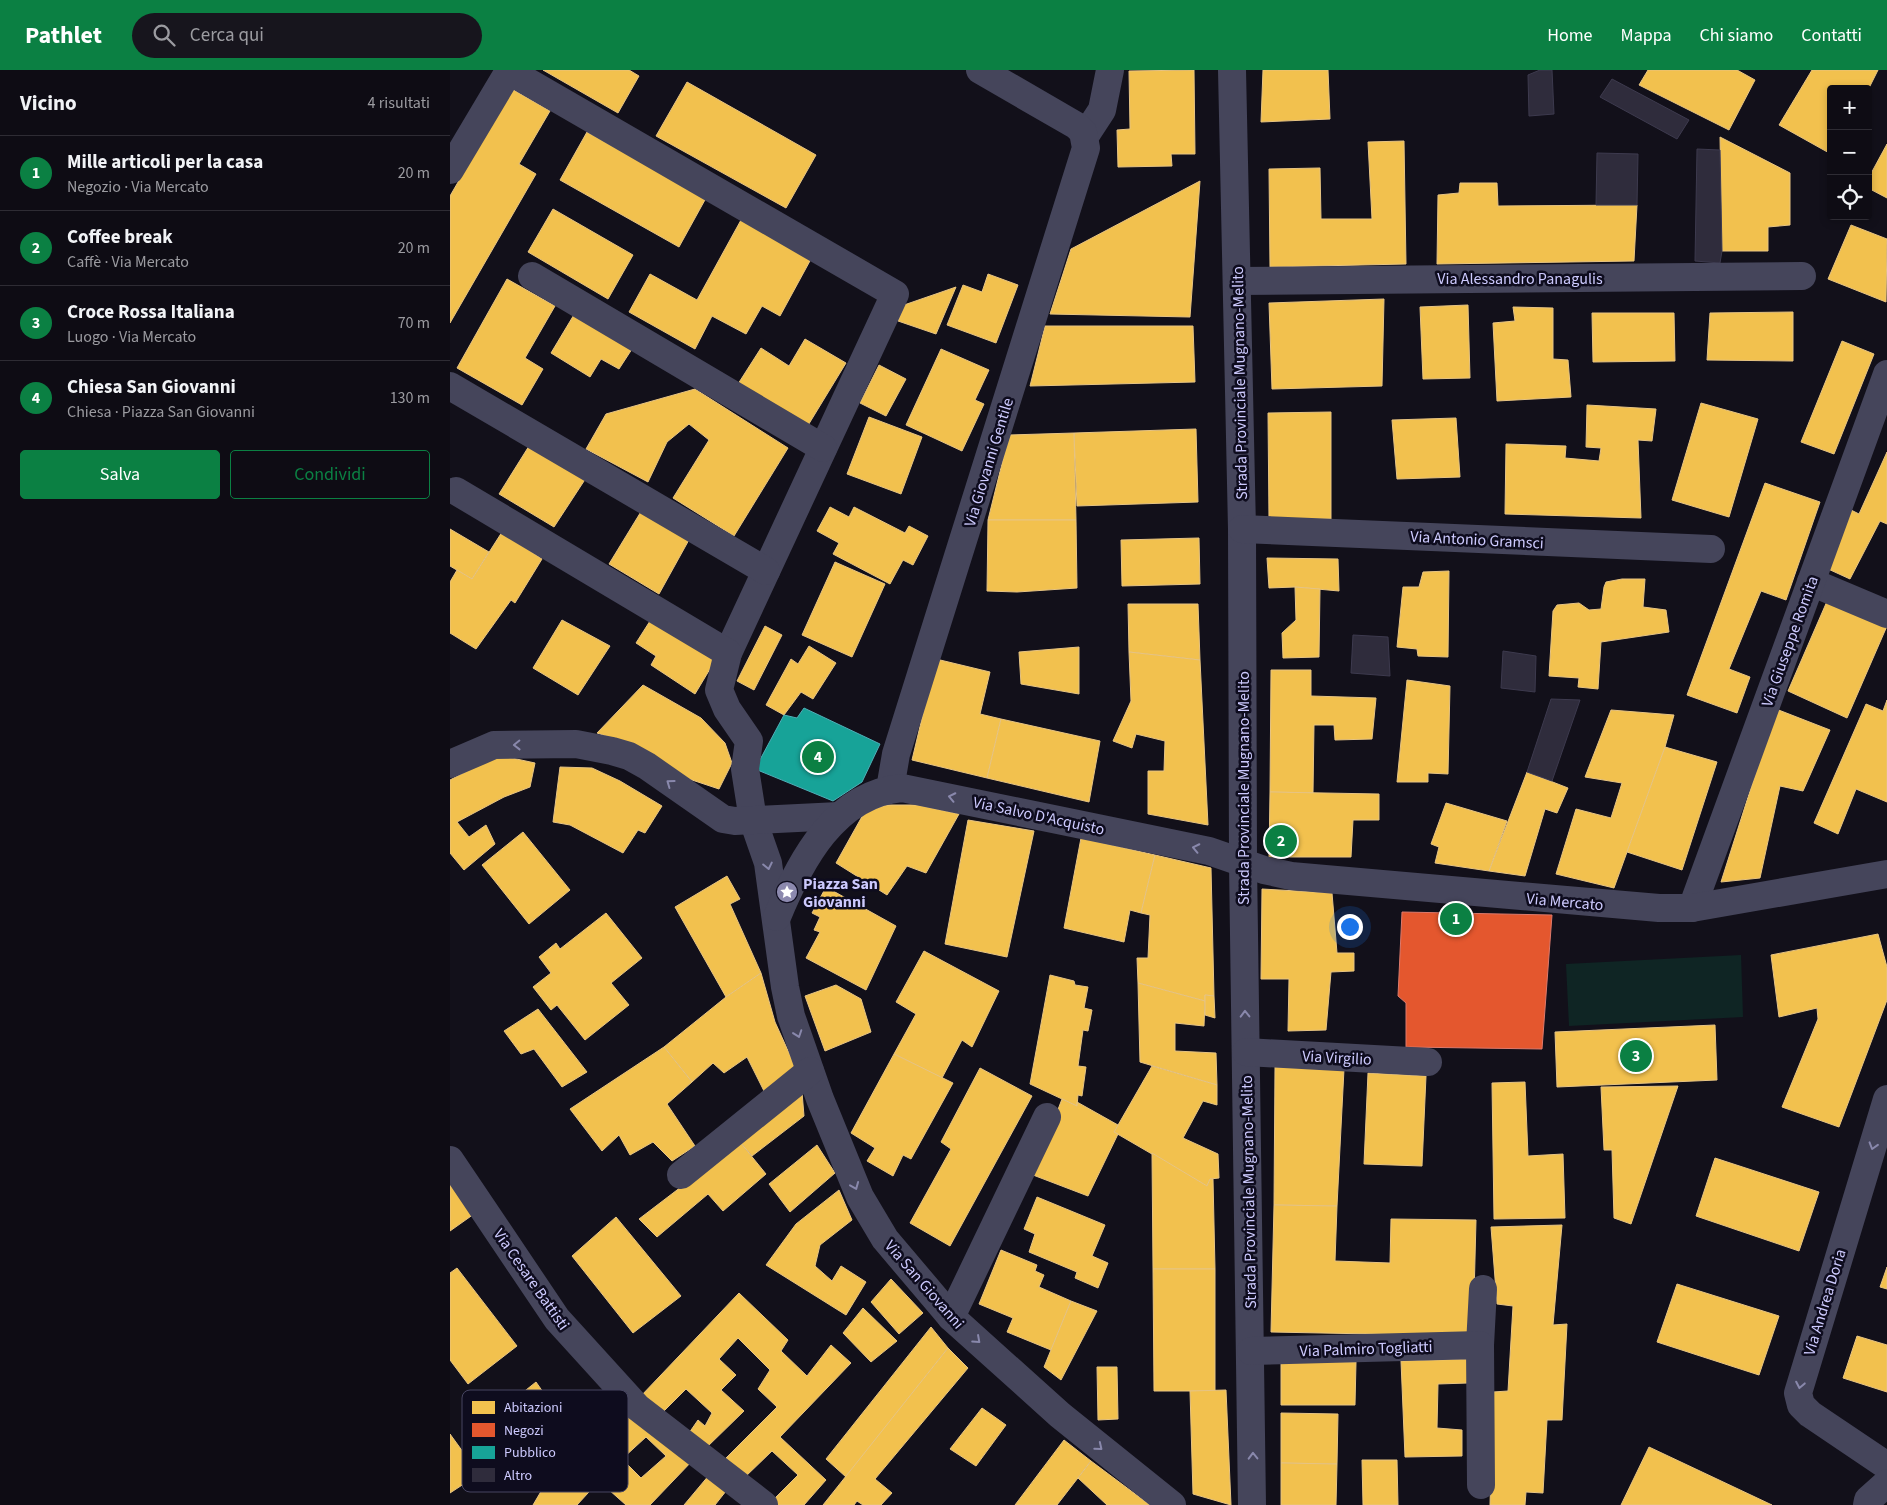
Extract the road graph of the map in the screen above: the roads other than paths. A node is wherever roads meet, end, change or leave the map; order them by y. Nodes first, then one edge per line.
1 (980, 70) edge
2 (1110, 70) edge
3 (1232, 70) edge
4 (1085, 136) junction
5 (450, 170) edge
6 (532, 276) dead end
7 (1802, 276) dead end
8 (1237, 281) junction
9 (1887, 374) edge
10 (450, 386) edge
11 (823, 448) junction
12 (456, 490) dead end
13 (1242, 529) junction
14 (1711, 550) dead end
15 (766, 570) junction
16 (1811, 582) junction
17 (1887, 614) edge
18 (728, 654) junction
19 (451, 762) edge
20 (890, 789) junction
21 (839, 816) junction
22 (753, 820) junction
23 (1243, 862) junction
24 (1887, 874) edge
25 (1692, 908) junction
26 (776, 917) junction
27 (1246, 1052) junction
28 (1428, 1062) dead end
29 (810, 1071) junction
30 (1887, 1099) edge
31 (1047, 1117) dead end
32 (450, 1160) edge
33 (681, 1175) dead end
34 (1483, 1289) dead end
35 (952, 1317) junction
36 (1480, 1345) junction
37 (1251, 1351) junction
38 (622, 1390) edge
39 (628, 1397) edge
40 (1887, 1466) edge
41 (1887, 1483) edge
42 (1481, 1485) dead end
43 (764, 1505) edge
44 (1172, 1505) edge
45 (1252, 1505) edge
46 (1867, 1505) edge

1 - 4 street
2 - 4 street, Via Giovanni Gentile
3 - 8 street, Strada Provinciale Mugnano-Melito
4 - 20 street, Via Giovanni Gentile
5 - 11 street
6 - 11 street
7 - 8 street, Via Alessandro Panagulis
8 - 13 street, Strada Provinciale Mugnano-Melito
9 - 16 street, Via Giuseppe Romita
10 - 15 street
11 - 15 street
12 - 18 street
13 - 14 street, Via Antonio Gramsci
13 - 23 street, Strada Provinciale Mugnano-Melito
15 - 18 street
16 - 17 street
16 - 25 street, Via Giuseppe Romita
18 - 22 street
22 -> 19 street
20 - 21 street, Via Salvo D'Acquisto
23 -> 20 street, Via Salvo D'Acquisto
21 - 22 street
21 - 26 street
22 -> 26 street
23 - 25 street, Via Mercato
27 -> 23 street, Strada Provinciale Mugnano-Melito
24 - 25 street, Via Mercato
26 -> 29 street, Via San Giovanni
27 - 28 street, Via Virgilio
27 - 37 street, Strada Provinciale Mugnano-Melito
29 - 33 street
29 -> 35 street, Via San Giovanni
30 -> 40 street, Via Andrea Doria
31 - 35 street
32 - 38 street, Via Cesare Battisti
34 - 36 street
35 -> 44 street, Via San Giovanni
36 - 37 street, Via Palmiro Togliatti
36 - 42 street
45 -> 37 street, Strada Provinciale Mugnano-Melito
39 - 43 street, Via Cesare Battisti
41 - 46 street

